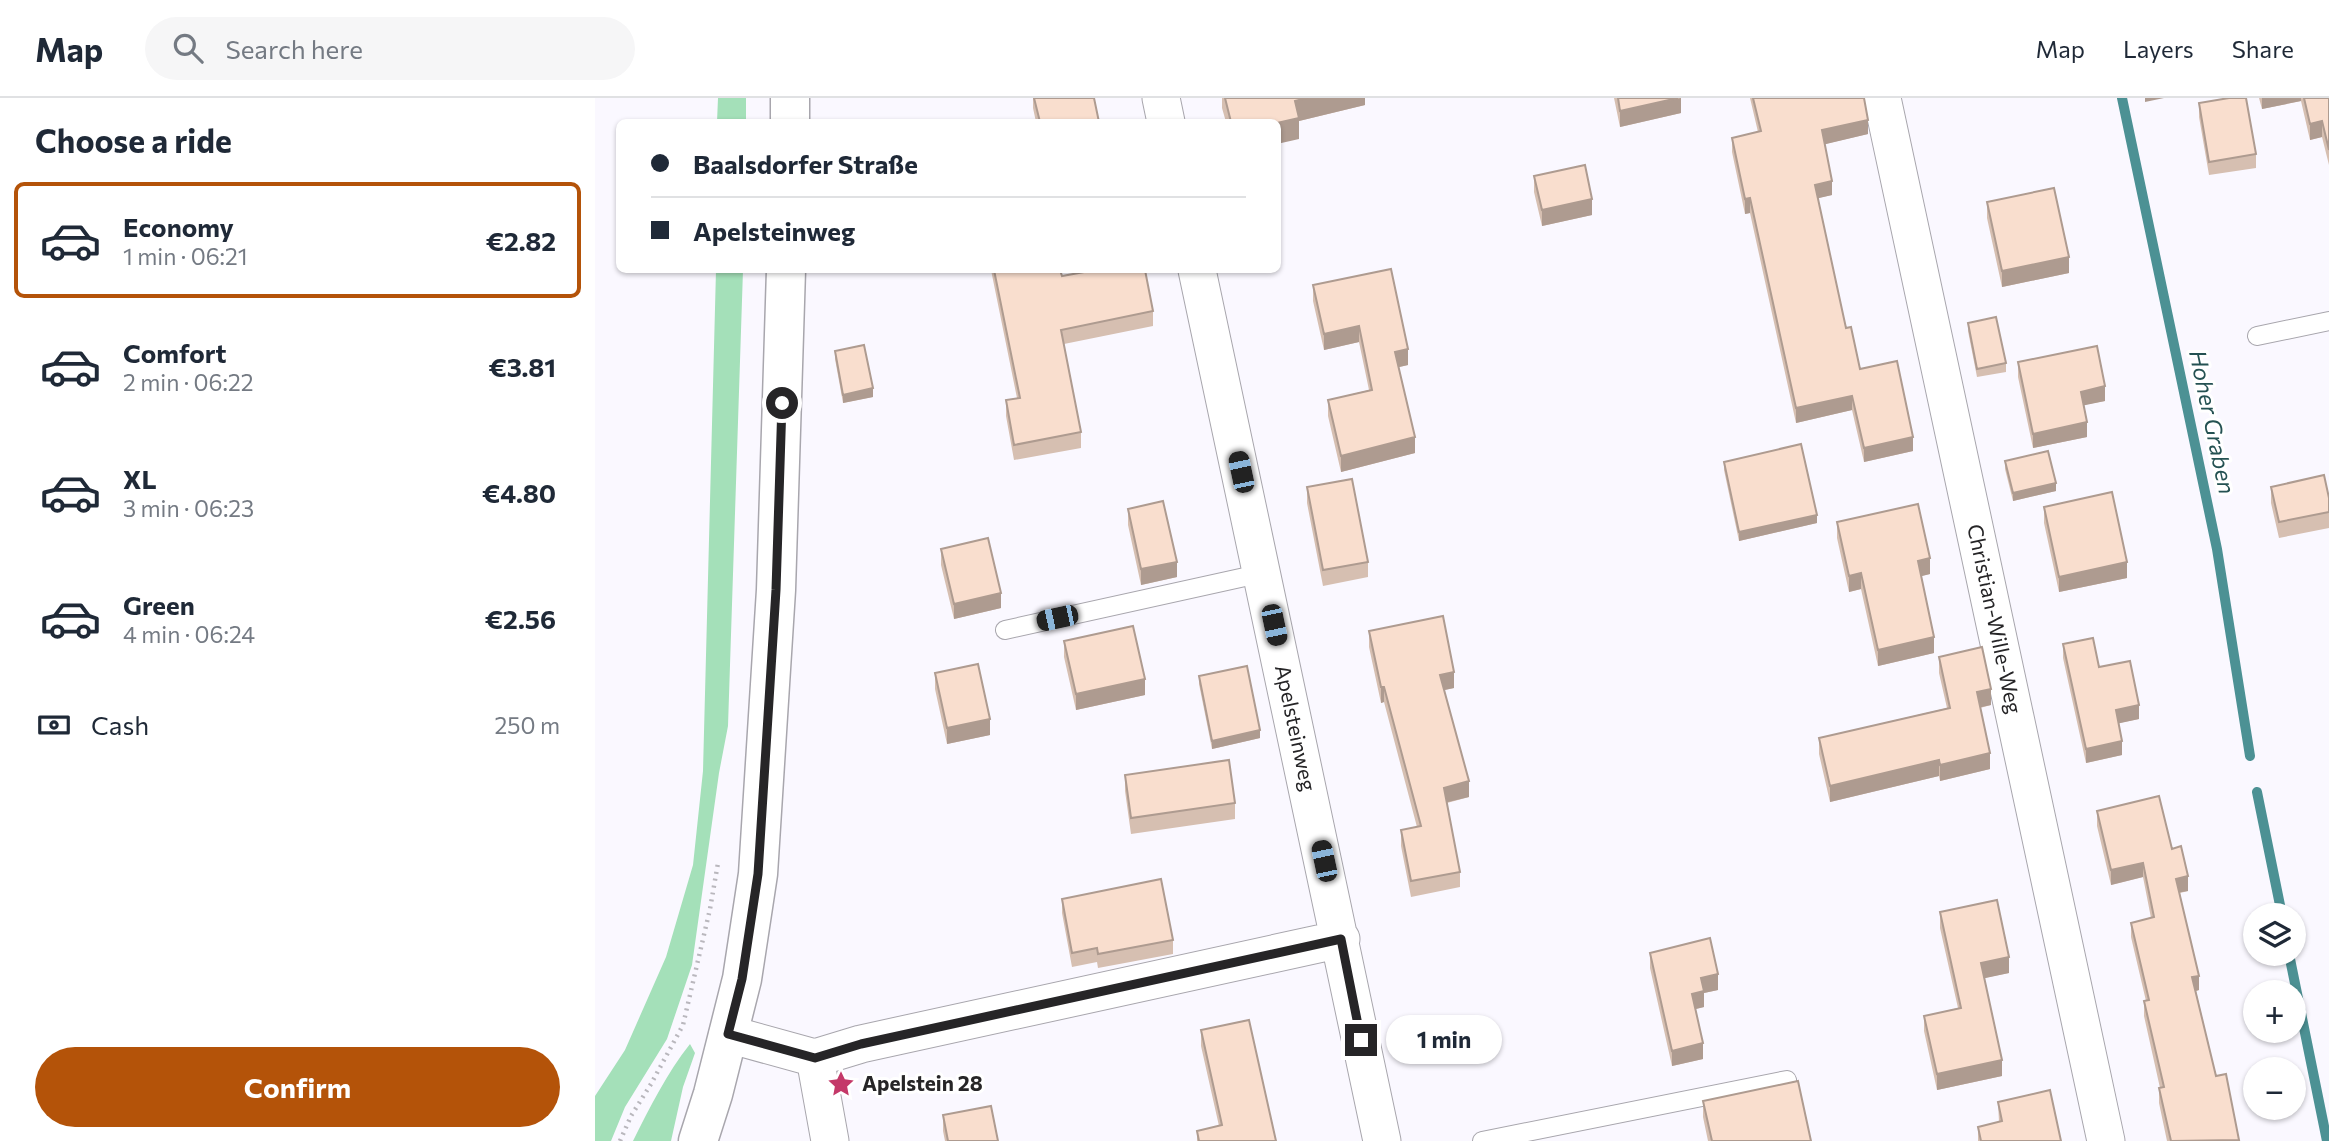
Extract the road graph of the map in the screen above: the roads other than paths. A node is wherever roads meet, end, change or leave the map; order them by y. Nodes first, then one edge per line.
1 (790, 98) edge
2 (1161, 98) edge
3 (1882, 98) edge
4 (790, 119) edge
5 (1165, 119) edge
6 (786, 273) edge
7 (1198, 273) edge
8 (2329, 321) edge
9 (2257, 336) dead end
10 (1263, 573) junction
11 (1005, 629) dead end
12 (1341, 939) junction
13 (728, 1034) junction
14 (815, 1058) junction
15 (1787, 1080) edge
16 (698, 1141) edge
17 (829, 1141) edge
18 (1382, 1141) edge
19 (1482, 1141) edge
20 (2106, 1141) edge

1 - 4 main road
2 - 5 street
3 - 20 street, Christian-Wille-Weg
6 - 13 main road
7 - 10 street, Apelsteinweg
8 - 9 lane
10 - 11 lane
10 - 12 street, Apelsteinweg
12 - 14 street
12 - 18 street, Apelsteinweg
13 - 14 street
13 - 16 main road
14 - 17 street
15 - 19 lane

